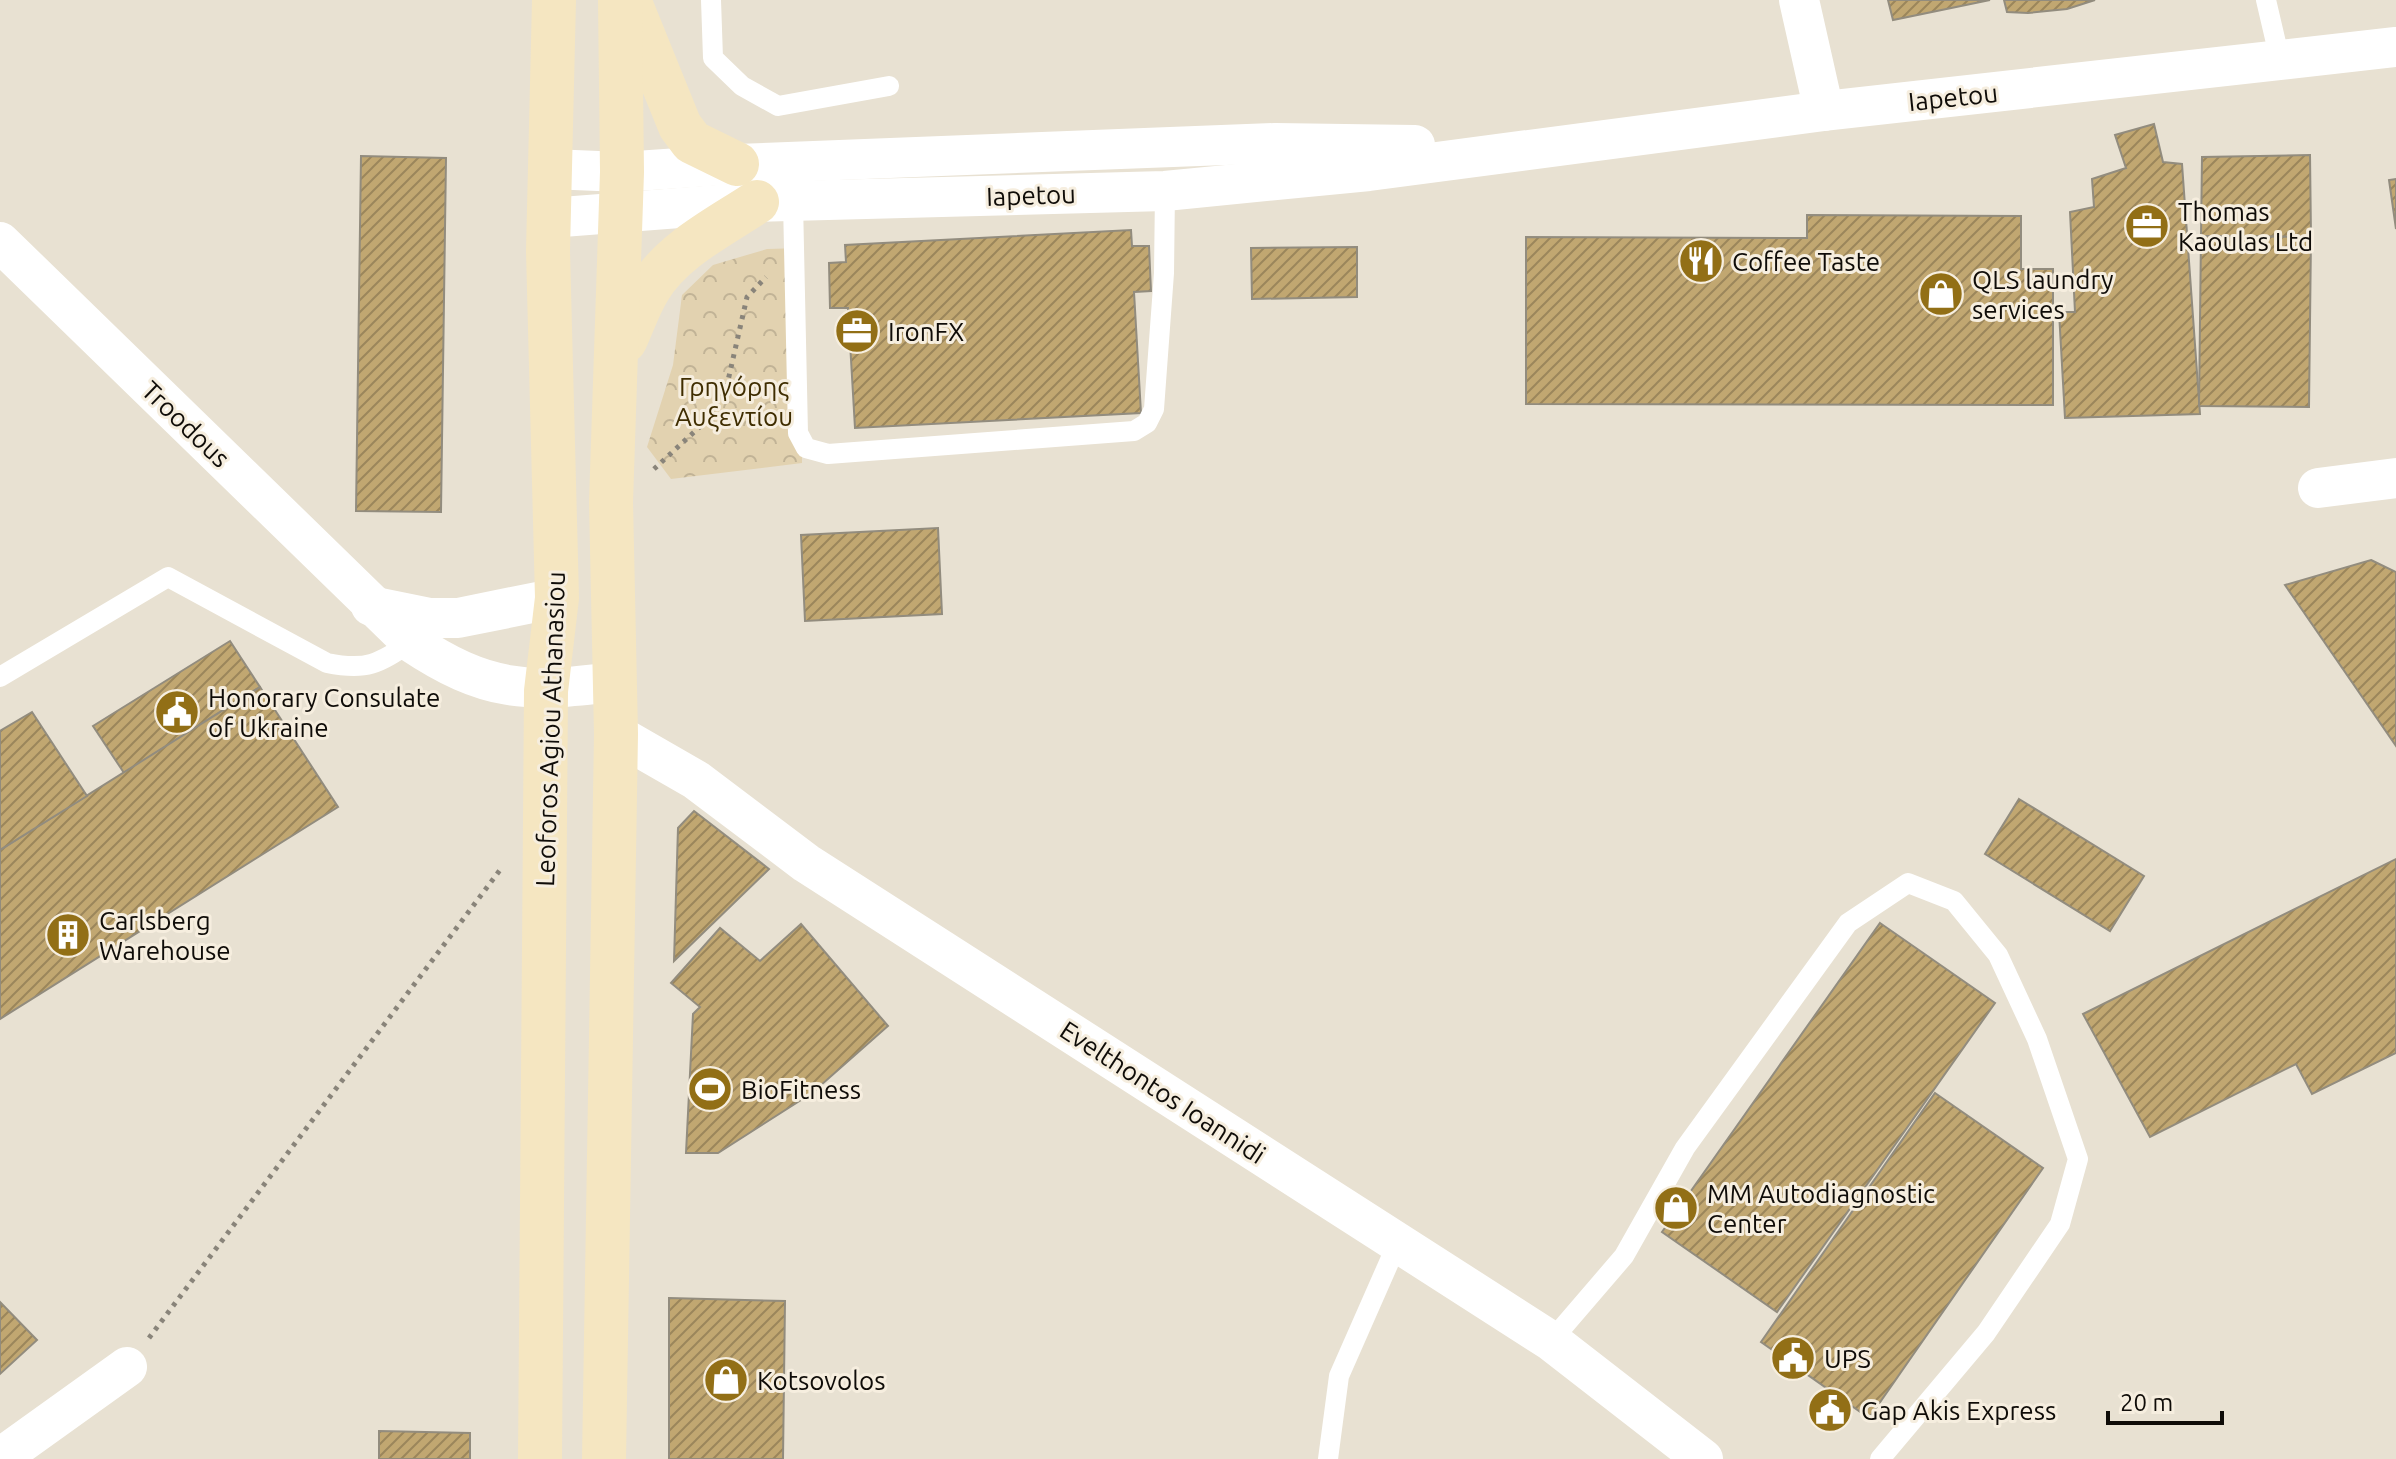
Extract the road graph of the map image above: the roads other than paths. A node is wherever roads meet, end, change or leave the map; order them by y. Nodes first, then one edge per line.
1 (554, 0) edge
2 (620, 0) edge
3 (629, 0) edge
4 (711, 0) edge
5 (1799, 0) edge
6 (2266, 0) edge
7 (2396, 47) edge
8 (2280, 60) junction
9 (889, 86) dead end
10 (1824, 111) junction
11 (1511, 150) junction
12 (737, 164) junction
13 (550, 169) junction
14 (1165, 191) junction
15 (622, 193) junction
16 (775, 202) junction
17 (549, 218) junction
18 (0, 242) edge
19 (618, 359) junction
20 (2396, 478) edge
21 (2318, 488) dead end
22 (557, 598) junction
23 (371, 606) junction
24 (411, 642) junction
25 (0, 677) edge
26 (613, 682) junction
27 (546, 691) junction
28 (616, 734) junction
29 (1398, 1242) junction
30 (1551, 1341) junction
31 (127, 1367) road end
32 (0, 1458) edge
33 (540, 1459) edge
34 (604, 1459) edge
35 (1328, 1459) edge
36 (1703, 1459) edge
37 (1880, 1459) edge

1 - 13 main road, Leoforos Agiou Athanasiou
2 - 15 main road
3 - 12 main road
4 - 9 lane
5 - 10 street
6 - 8 lane
7 - 8 street, Iapetou
8 - 10 street, Iapetou
10 - 11 street, Iapetou
11 - 12 street, Iapetou
11 - 14 street, Iapetou
12 - 15 street, Iapetou
13 - 15 street, Iapetou
13 - 17 main road, Leoforos Agiou Athanasiou
14 - 16 street, Iapetou
14 - 16 lane
15 - 16 street, Iapetou
15 - 17 street, Iapetou
15 - 19 main road
16 - 19 main road
17 - 22 main road, Leoforos Agiou Athanasiou
18 - 23 street, Troodous
19 - 26 main road
20 - 21 street
22 - 23 street
22 - 27 main road, Leoforos Agiou Athanasiou
23 - 24 street, Troodous
24 - 25 lane
24 - 27 street, Troodous
26 - 27 street, Troodous
26 - 28 main road
27 - 33 main road, Leoforos Agiou Athanasiou
28 - 29 street, Evelthontos Ioannidi
28 - 34 main road
29 - 30 street, Evelthontos Ioannidi
29 - 35 lane
30 - 36 street, Evelthontos Ioannidi
30 - 37 lane
31 - 32 street

